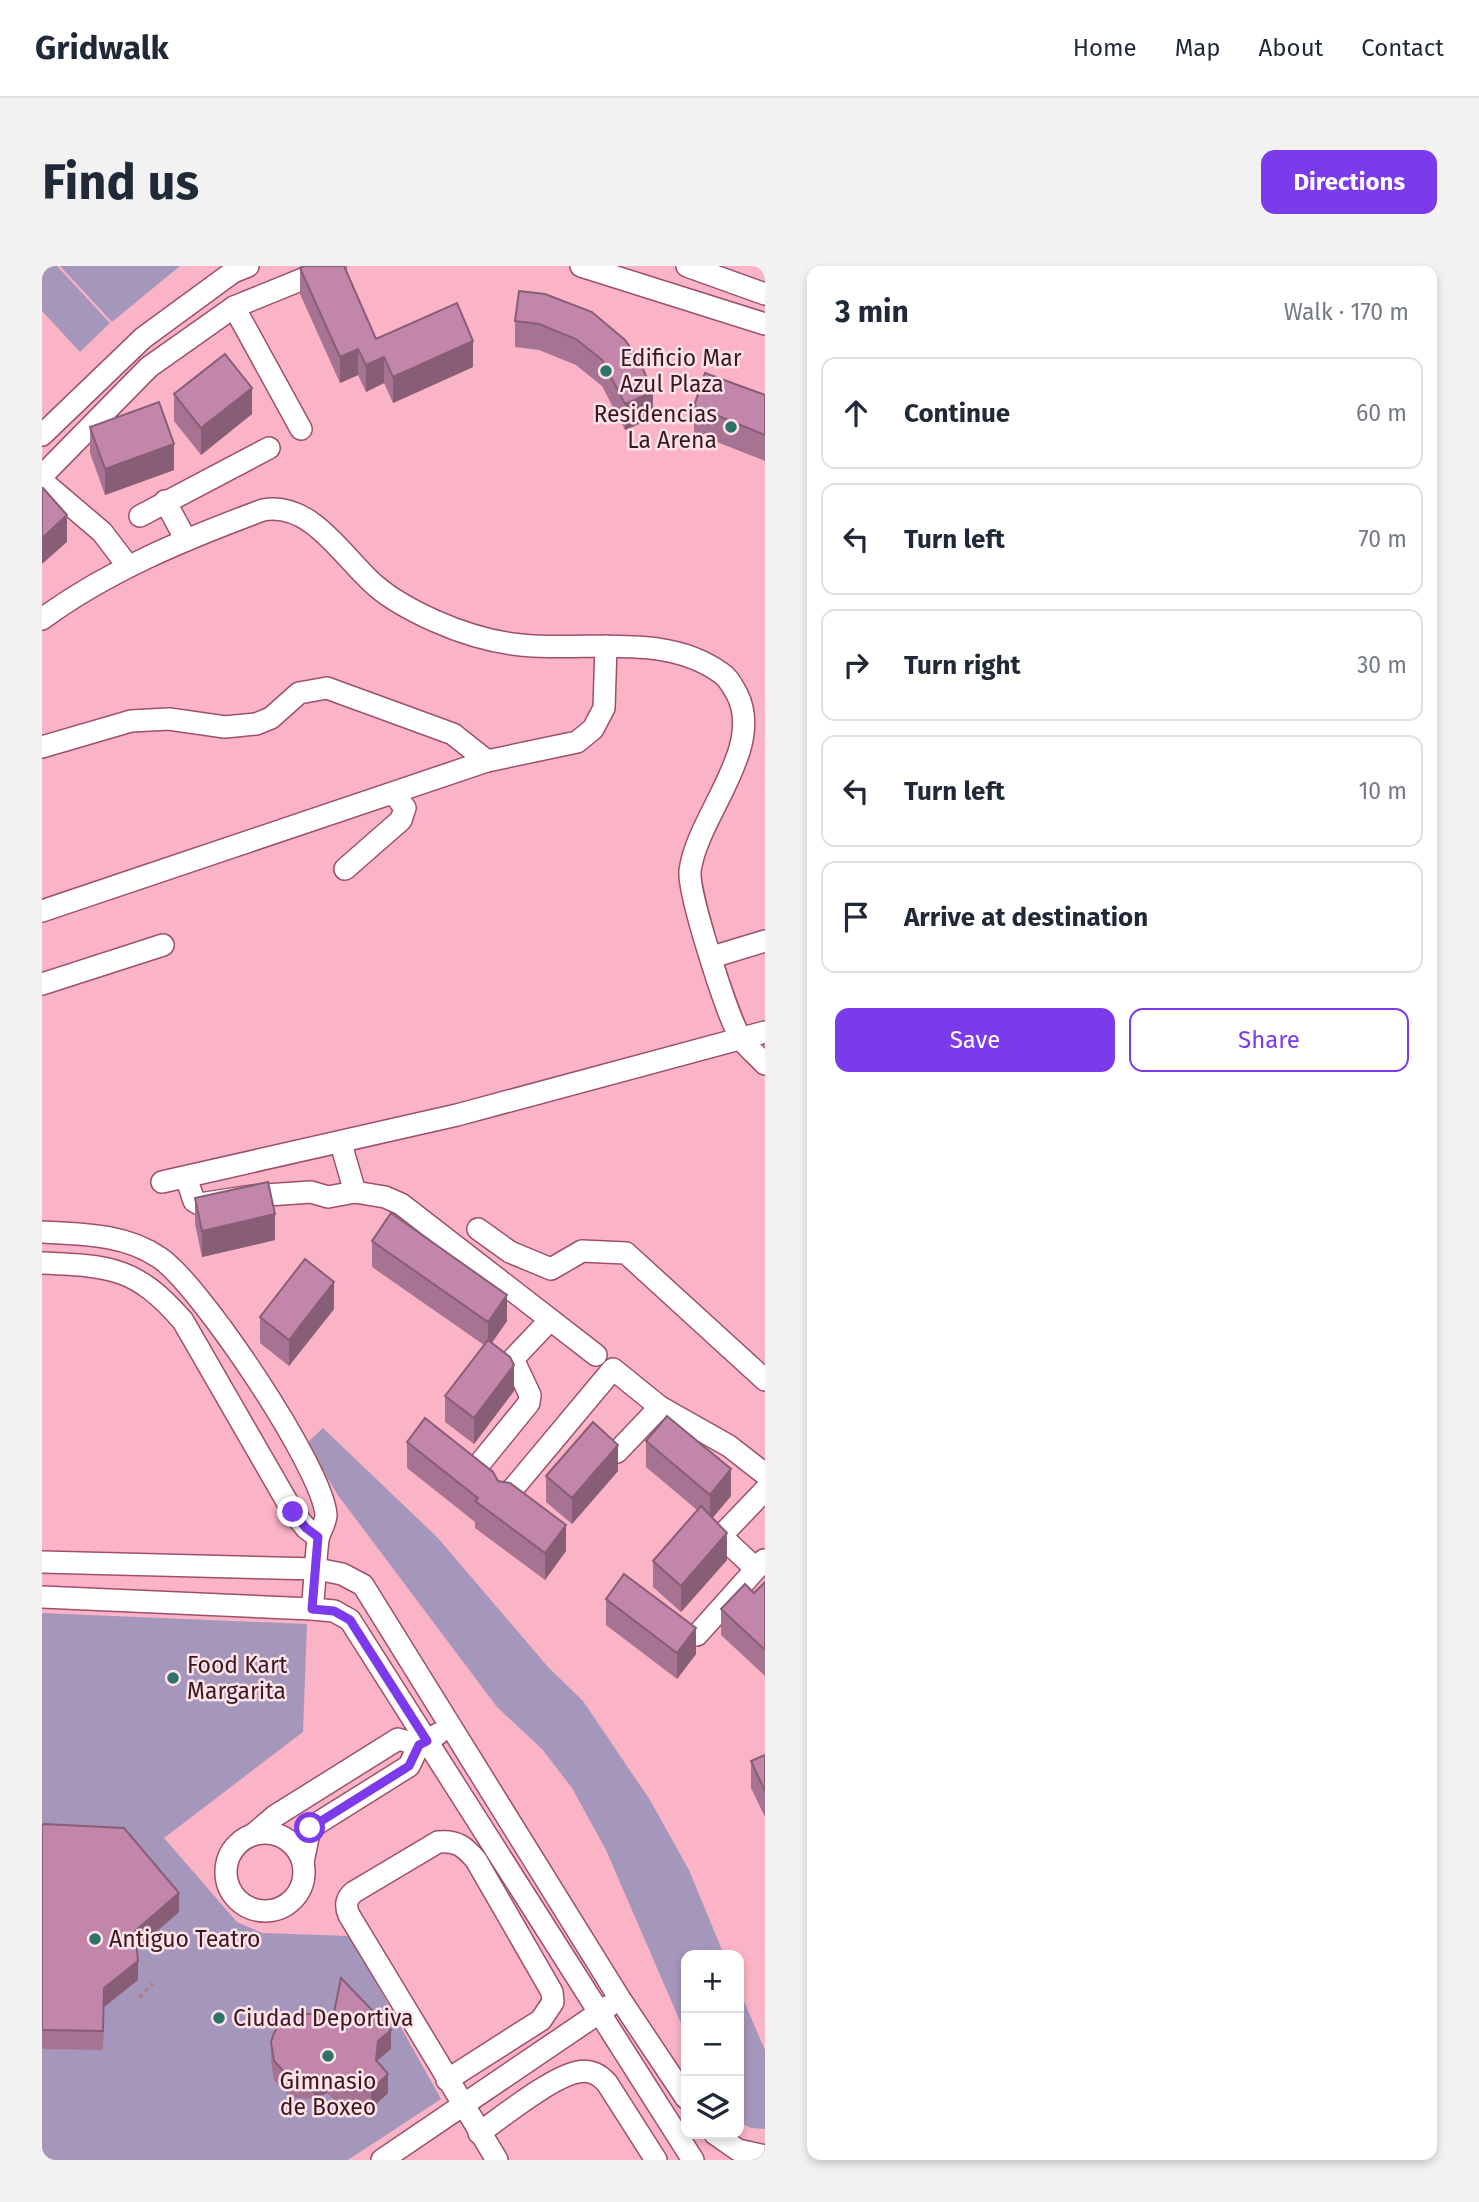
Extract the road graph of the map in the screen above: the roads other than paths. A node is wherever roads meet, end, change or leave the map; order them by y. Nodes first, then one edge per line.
1 (248, 266) edge
2 (335, 266) edge
3 (581, 266) edge
4 (688, 266) edge
5 (765, 294) edge
6 (234, 307) junction
7 (765, 324) edge
8 (301, 429) dead end
9 (42, 435) edge
10 (269, 447) dead end
11 (42, 476) edge
12 (42, 481) edge
13 (165, 500) junction
14 (140, 516) dead end
15 (186, 540) junction
16 (128, 566) junction
17 (42, 619) edge
18 (606, 646) junction
19 (42, 747) edge
20 (487, 761) junction
21 (395, 795) junction
22 (345, 869) dead end
23 (42, 911) edge
24 (765, 941) edge
25 (163, 945) dead end
26 (712, 957) junction
27 (42, 985) edge
28 (765, 1032) edge
29 (740, 1037) junction
30 (765, 1064) edge
31 (341, 1144) junction
32 (186, 1177) junction
33 (162, 1182) dead end
34 (355, 1192) junction
35 (478, 1229) dead end
36 (42, 1232) edge
37 (42, 1263) edge
38 (550, 1320) junction
39 (596, 1355) dead end
40 (765, 1380) edge
41 (660, 1407) junction
42 (617, 1452) edge
43 (481, 1462) edge
44 (765, 1474) edge
45 (765, 1490) edge
46 (506, 1497) edge
47 (318, 1537) junction
48 (42, 1562) edge
49 (760, 1563) edge
50 (153, 1566) junction
51 (317, 1569) junction
52 (42, 1597) edge
53 (149, 1601) junction
54 (312, 1609) junction
55 (697, 1635) dead end
56 (452, 1726) junction
57 (423, 1743) junction
58 (256, 1833) junction
59 (303, 1862) junction
60 (620, 1999) junction
61 (598, 2013) junction
62 (447, 2080) junction
63 (681, 2090) edge
64 (463, 2107) junction
65 (479, 2133) junction
66 (722, 2139) edge
67 (765, 2156) edge
68 (382, 2160) edge
69 (497, 2160) edge
70 (656, 2160) edge
71 (693, 2160) edge

1 - 9 street
2 - 6 street
3 - 7 street
4 - 5 street
6 - 8 street
6 - 11 street
10 - 13 street
12 - 16 street
13 - 14 street
13 - 15 street
15 - 16 street
15 - 18 street
16 - 17 street
18 - 20 street
18 - 26 street
19 - 20 street
20 - 21 street
21 - 22 street
21 - 23 street
24 - 26 street
25 - 27 street
26 - 29 street
28 - 29 street
29 - 30 street
29 - 31 street
31 - 32 street
31 - 34 street
32 - 33 street
32 - 34 street
34 - 38 street
35 - 40 street
36 - 47 street
37 - 47 street
38 - 39 street
38 - 43 street
41 - 42 street
41 - 44 street
41 - 46 street
45 - 49 street
47 - 51 street
48 - 50 street
49 - 55 street
50 - 51 street
50 - 53 street
51 - 54 street
51 - 56 street
52 - 53 street
53 - 54 street
54 - 57 street
56 - 57 street
56 - 60 street
57 - 58 street
57 - 59 street
57 - 61 street
58 - 59 street
58 - 59 street
60 - 61 street
60 - 63 street
61 - 64 street
61 - 71 street
62 - 62 street
62 - 64 street
64 - 65 street
64 - 68 street
65 - 69 street
65 - 70 street
66 - 67 street

